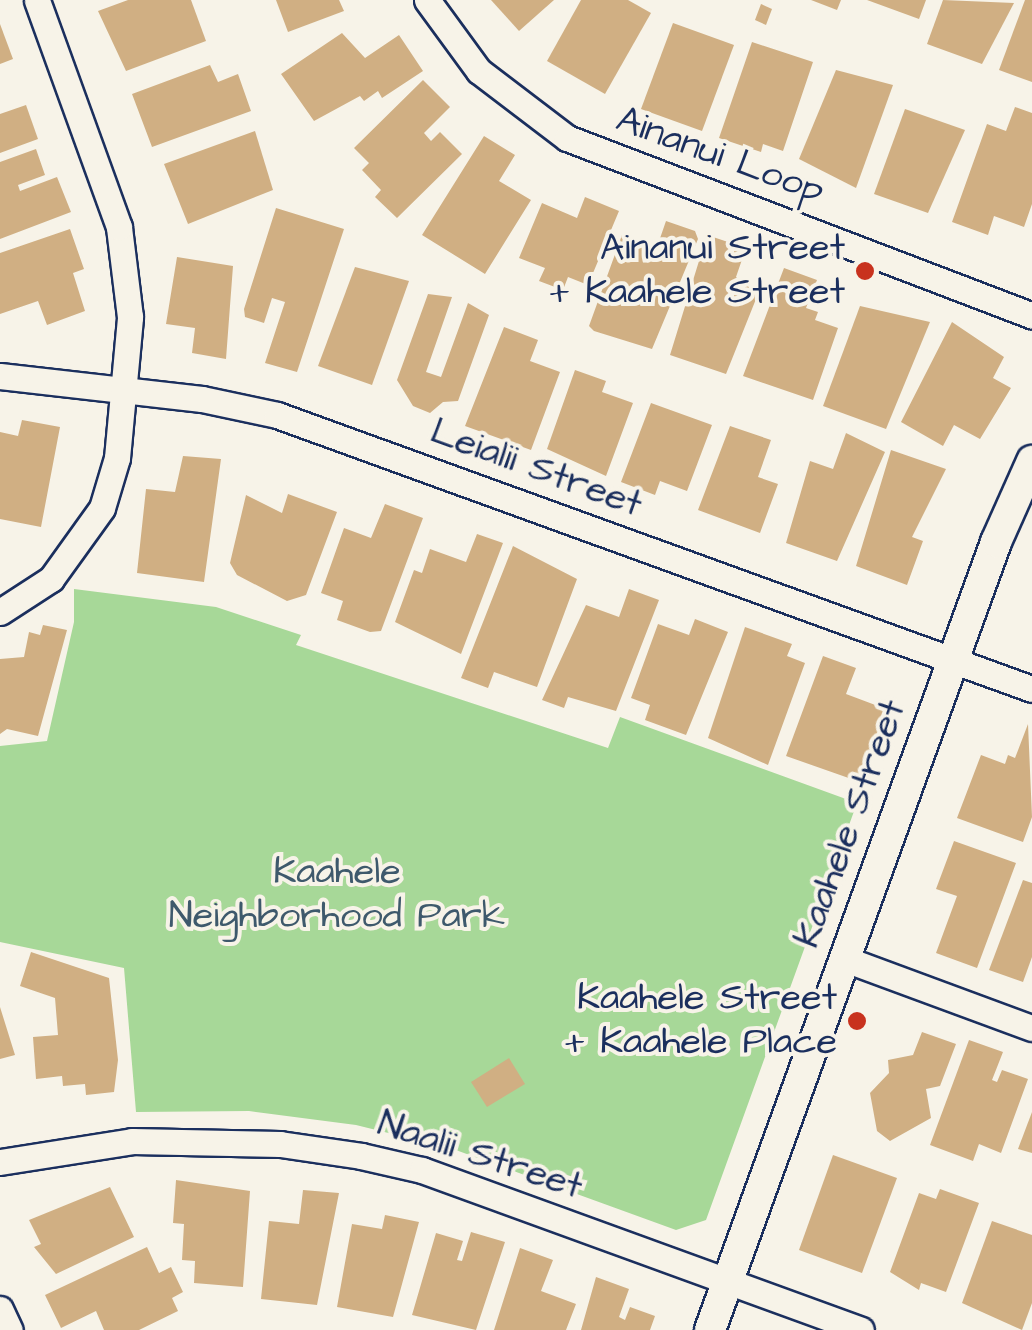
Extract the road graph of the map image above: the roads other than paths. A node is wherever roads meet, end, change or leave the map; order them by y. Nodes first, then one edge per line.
1 (37, 0) edge
2 (427, 0) edge
3 (1032, 316) edge
4 (0, 376) edge
5 (124, 390) junction
6 (1032, 461) edge
7 (0, 612) edge
8 (953, 660) junction
9 (1032, 689) edge
10 (846, 959) junction
11 (1032, 1028) edge
12 (0, 1162) edge
13 (728, 1281) junction
14 (0, 1309) edge
15 (10, 1330) edge
16 (710, 1330) edge
17 (861, 1330) edge

1 - 5 street
2 - 3 street, Ainanui Loop
4 - 5 street, Leialii Street
5 - 7 street
5 - 8 street, Leialii Street
6 - 8 street, Kaahele Street
8 - 9 street, Leialii Street
8 - 10 street, Kaahele Street
10 - 11 street
10 - 13 street, Kaahele Street
12 - 13 street, Naalii Street
13 - 16 street, Kaahele Street
13 - 17 street, Naalii Street
14 - 15 street

